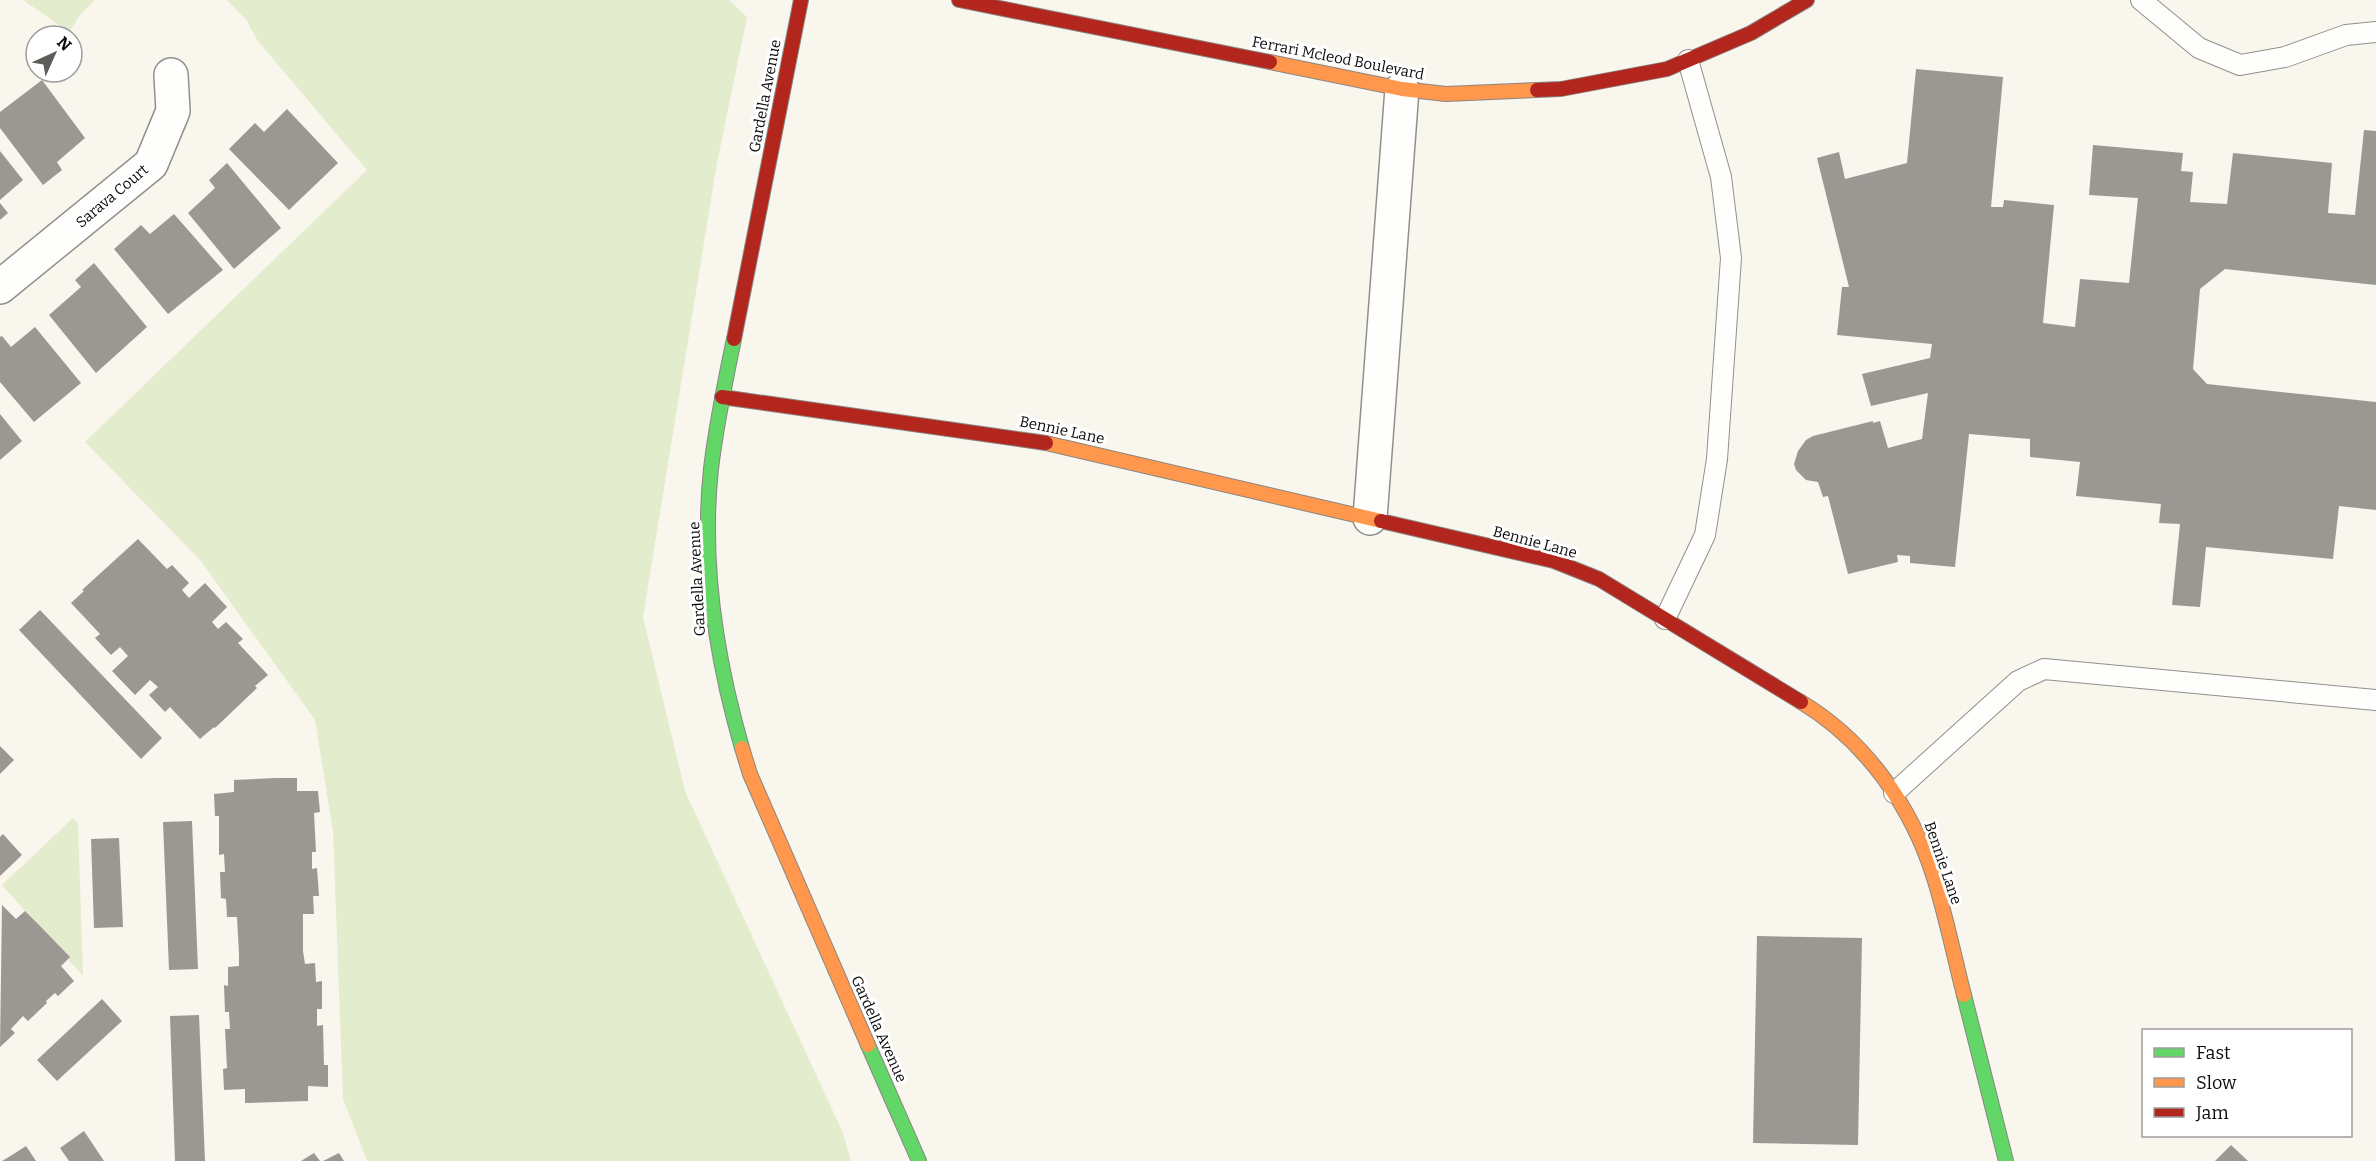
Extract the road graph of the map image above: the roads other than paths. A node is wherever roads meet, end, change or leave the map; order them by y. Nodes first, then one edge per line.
1 (801, 0) edge
2 (959, 0) edge
3 (1807, 0) edge
4 (2141, 0) edge
5 (2376, 32) edge
6 (1688, 60) junction
7 (171, 75) dead end
8 (1402, 90) junction
9 (0, 287) edge
10 (722, 396) junction
11 (1370, 518) junction
12 (1665, 619) junction
13 (2376, 700) edge
14 (1894, 793) junction
15 (919, 1161) edge
16 (2006, 1161) edge

1 - 10 street, Gardella Avenue
2 - 8 street, Ferrari Mcleod Boulevard
3 - 6 street, Ferrari Mcleod Boulevard
4 - 5 lane
6 - 8 street, Ferrari Mcleod Boulevard
6 - 12 lane
7 - 9 street, Sarava Court
8 - 11 street
10 - 11 street, Bennie Lane
10 - 15 street, Gardella Avenue
11 - 12 street, Bennie Lane
12 - 14 street, Bennie Lane
13 - 14 lane
14 - 16 street, Bennie Lane

